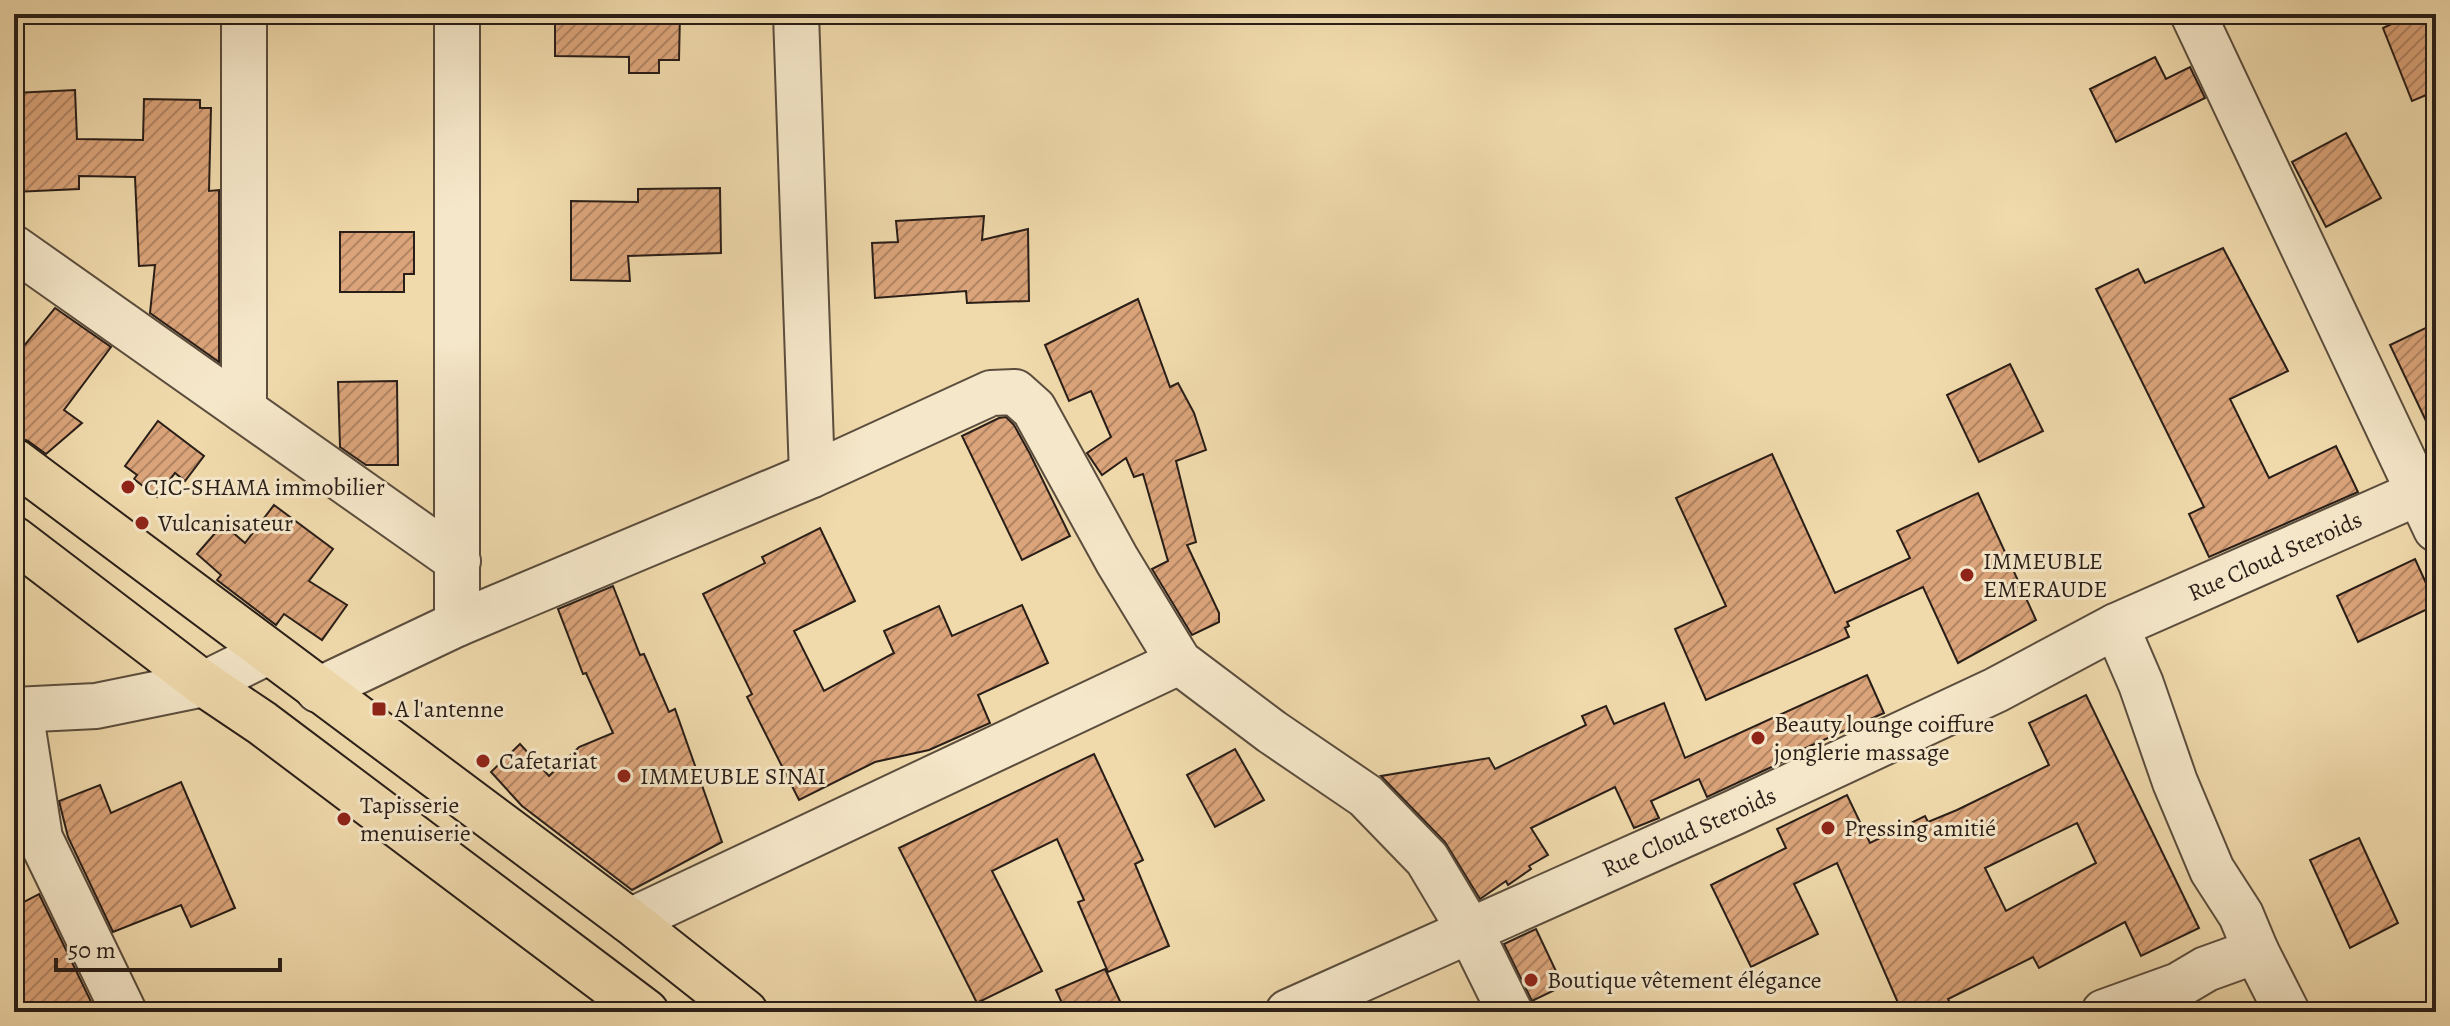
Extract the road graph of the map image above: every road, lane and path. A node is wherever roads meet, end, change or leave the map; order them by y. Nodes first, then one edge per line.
1 (244, 14) edge
2 (457, 14) edge
3 (796, 14) edge
4 (2193, 14) edge
5 (14, 248) edge
6 (244, 410) junction
7 (14, 461) edge
8 (812, 475) junction
9 (2430, 502) edge
10 (14, 539) edge
11 (458, 561) junction
12 (457, 624) junction
13 (2116, 626) junction
14 (268, 652) junction
15 (1179, 662) junction
16 (204, 684) junction
17 (318, 690) junction
18 (17, 710) edge
19 (630, 921) junction
20 (1470, 931) junction
21 (2256, 951) junction
22 (124, 1012) edge
23 (646, 1012) edge
24 (745, 1012) edge
25 (1288, 1012) edge
26 (1510, 1012) edge
27 (2104, 1012) edge
28 (2287, 1012) edge

1 - 6 street
2 - 11 street
3 - 8 street
4 - 9 street
5 - 6 street
6 - 11 street
7 - 14 main road
8 - 12 street
8 - 15 street
9 - 13 street, Rue Cloud Steroids
10 - 16 main road
11 - 12 street
12 - 17 street
13 - 20 street, Rue Cloud Steroids
13 - 21 street
14 - 16 street
14 - 17 main road
15 - 19 street
15 - 20 street
16 - 18 street
16 - 23 main road
17 - 19 main road
18 - 22 street
19 - 24 main road
20 - 25 street, Rue Cloud Steroids
20 - 26 street
21 - 27 street
21 - 28 street

